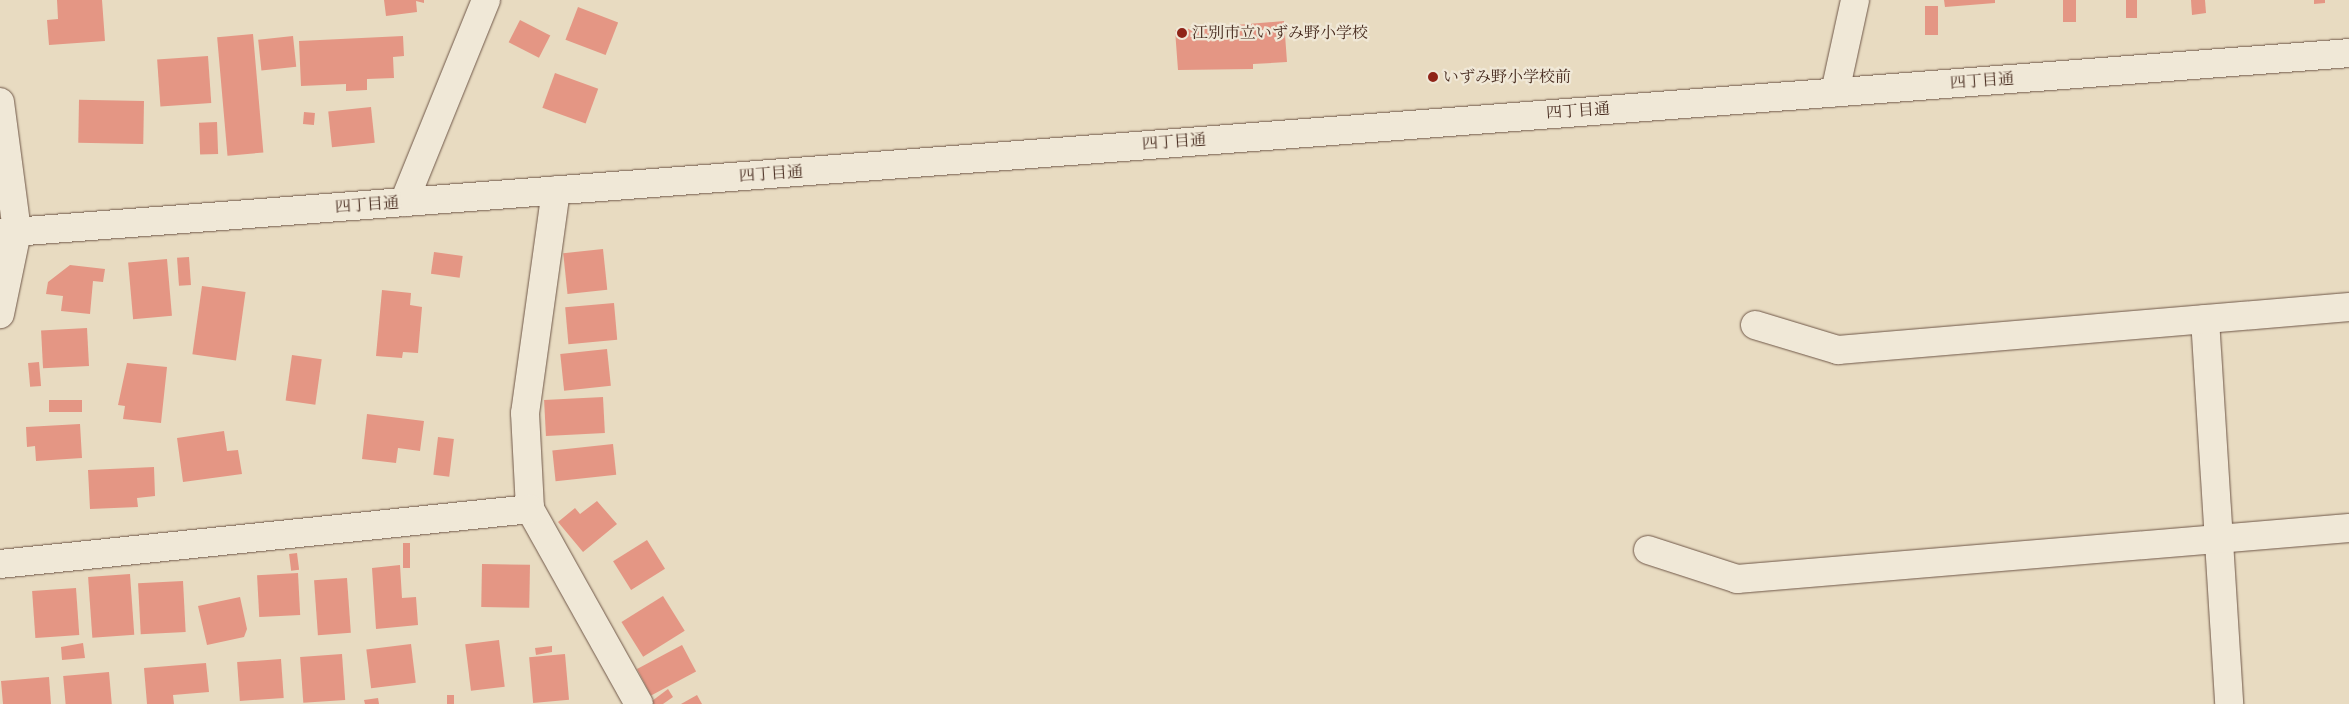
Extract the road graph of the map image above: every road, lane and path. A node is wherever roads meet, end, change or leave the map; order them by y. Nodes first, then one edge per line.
1 (486, 0) edge
2 (1855, 0) edge
3 (2349, 53) edge
4 (1835, 92) junction
5 (0, 102) edge
6 (556, 190) junction
7 (404, 202) junction
8 (8, 232) edge
9 (2349, 307) edge
10 (0, 314) edge
11 (2205, 319) junction
12 (1755, 325) dead end
13 (530, 510) junction
14 (2349, 528) edge
15 (2218, 539) junction
16 (1648, 550) dead end
17 (0, 564) edge
18 (639, 704) edge
19 (2229, 704) edge

1 - 7 street
2 - 4 street
3 - 4 street, 四丁目通
4 - 6 street, 四丁目通
5 - 8 street
6 - 7 street, 四丁目通
6 - 13 street
7 - 8 street, 四丁目通
8 - 10 street
9 - 11 street
11 - 12 street
11 - 15 street
13 - 17 street
13 - 18 street
14 - 15 street
15 - 16 street
15 - 19 street

